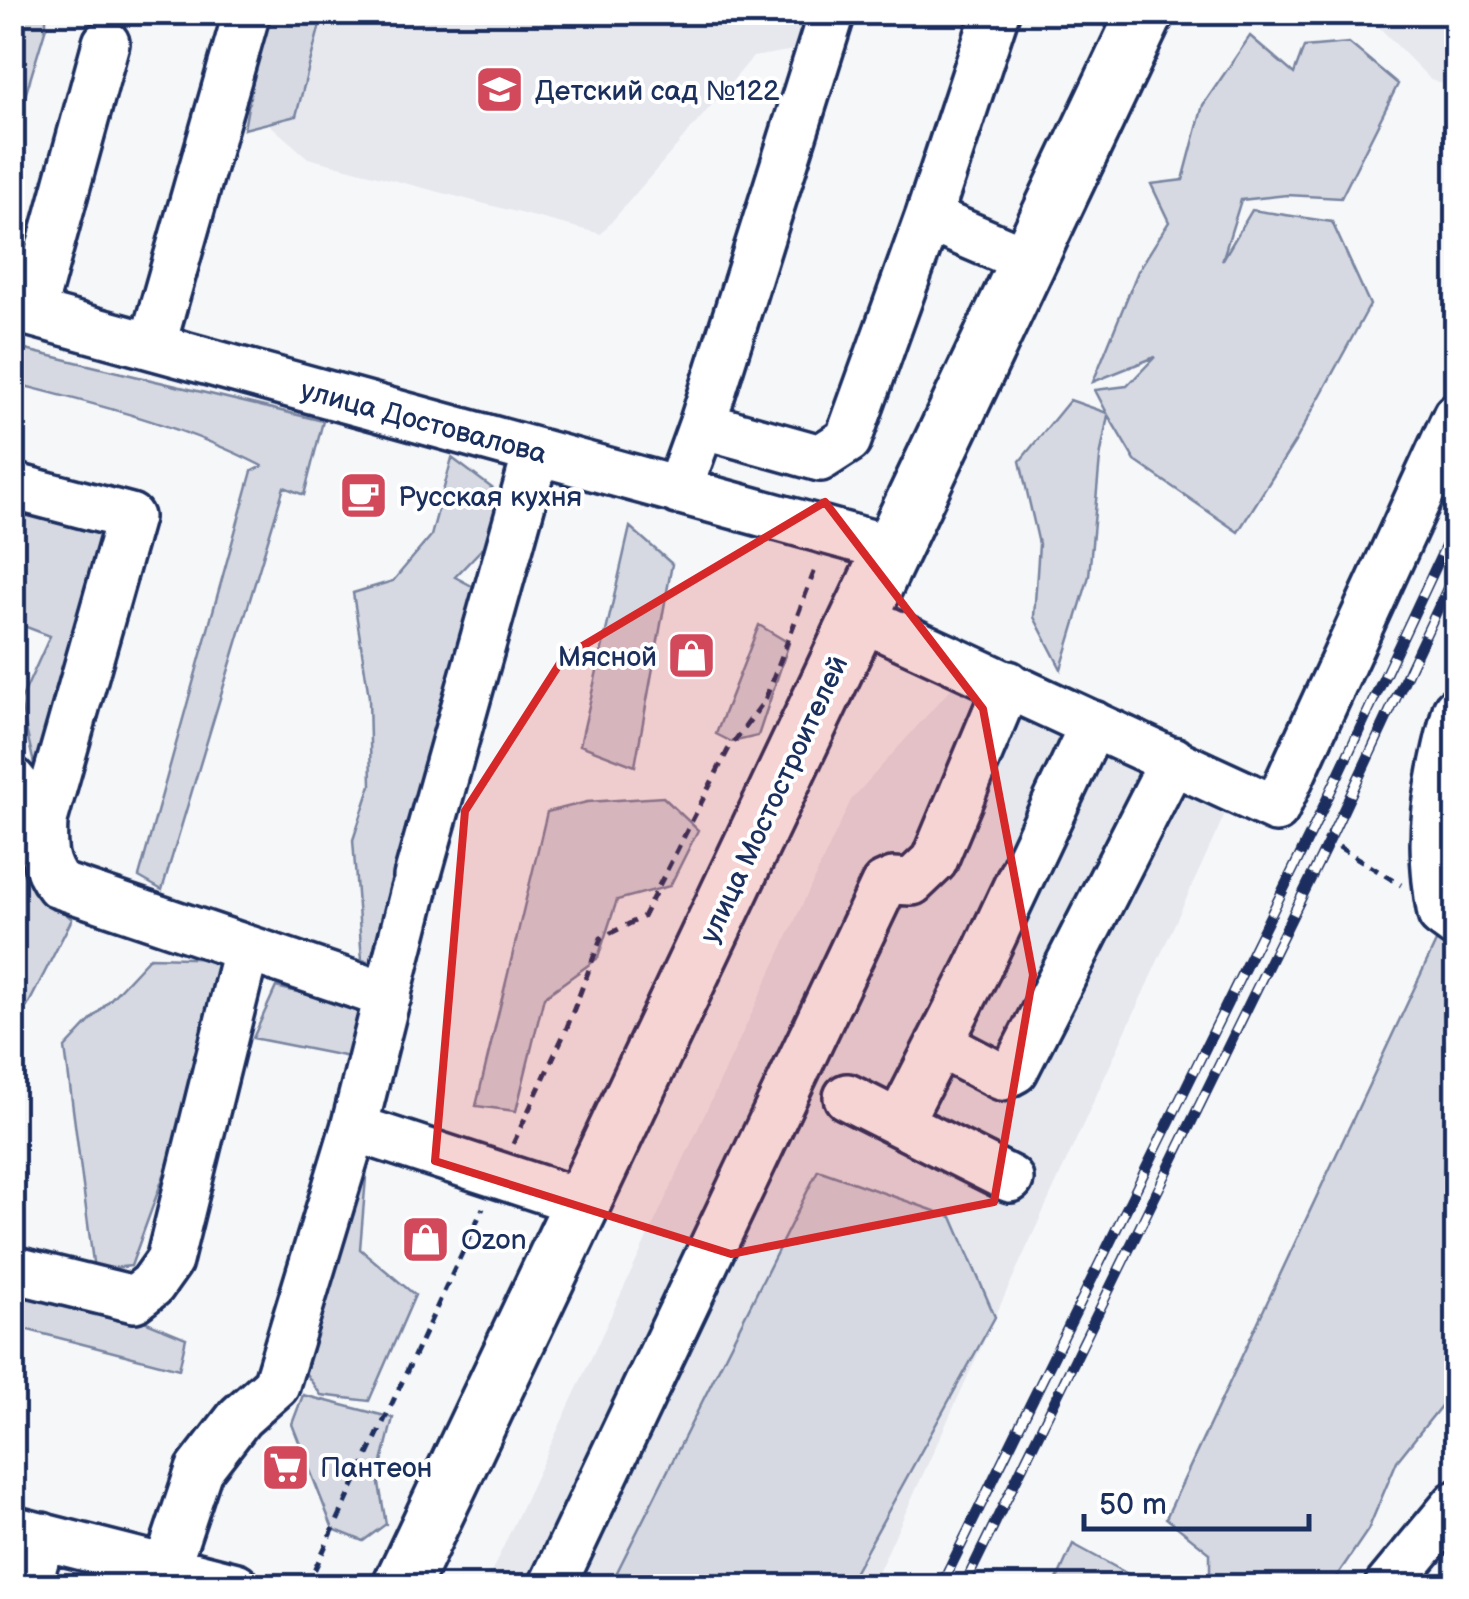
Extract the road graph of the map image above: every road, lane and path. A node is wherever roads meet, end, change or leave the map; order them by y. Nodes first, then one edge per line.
1 (247, 12) edge
2 (832, 12) edge
3 (996, 12) edge
4 (1146, 12) edge
5 (106, 43) dead end
6 (928, 218) junction
7 (1029, 261) junction
8 (22, 311) edge
9 (152, 346) junction
10 (1456, 416) edge
11 (702, 425) junction
12 (536, 453) junction
13 (12, 486) edge
14 (678, 491) junction
15 (828, 533) junction
16 (893, 549) junction
17 (859, 617) junction
18 (1008, 684) junction
19 (1456, 710) edge
20 (1093, 724) junction
21 (1172, 760) junction
22 (12, 780) edge
23 (1276, 808) junction
24 (44, 820) junction
25 (1449, 919) edge
26 (246, 950) junction
27 (388, 996) junction
28 (939, 1044) junction
29 (848, 1097) dead end
30 (900, 1121) junction
31 (354, 1128) junction
32 (498, 1177) junction
33 (1010, 1178) dead end
34 (580, 1202) junction
35 (12, 1268) edge
36 (1456, 1504) edge
37 (27, 1532) edge
38 (166, 1568) junction
39 (28, 1586) edge
40 (236, 1586) edge
41 (307, 1586) edge
42 (401, 1586) edge
43 (552, 1586) edge
44 (1388, 1586) edge

1 - 9 street
2 - 11 street
3 - 6 street
4 - 7 main road, улица Мостостроителей
5 - 8 street
6 - 7 street
6 - 11 street
7 - 16 main road, улица Мостостроителей
8 - 9 street, улица Достовалова
9 - 12 street, улица Достовалова
10 - 23 street
11 - 14 street
12 - 14 street, улица Достовалова
12 - 27 street
13 - 24 street
14 - 15 street, улица Достовалова
15 - 16 street, улица Достовалова
15 - 32 path
16 - 17 main road, улица Мостостроителей
17 - 18 street
17 - 34 main road, улица Мостостроителей
18 - 20 street
18 - 43 street
19 - 25 street
20 - 21 street
20 - 28 street
21 - 23 street
21 - 28 street
22 - 24 street
23 - 25 path
24 - 26 street
26 - 27 street
26 - 35 street
27 - 31 street
28 - 30 street
29 - 30 street
30 - 33 street
31 - 32 street
31 - 38 street
32 - 34 street
32 - 41 path
34 - 42 main road, улица Мостостроителей
36 - 44 street
37 - 38 street
37 - 39 street
38 - 40 street

